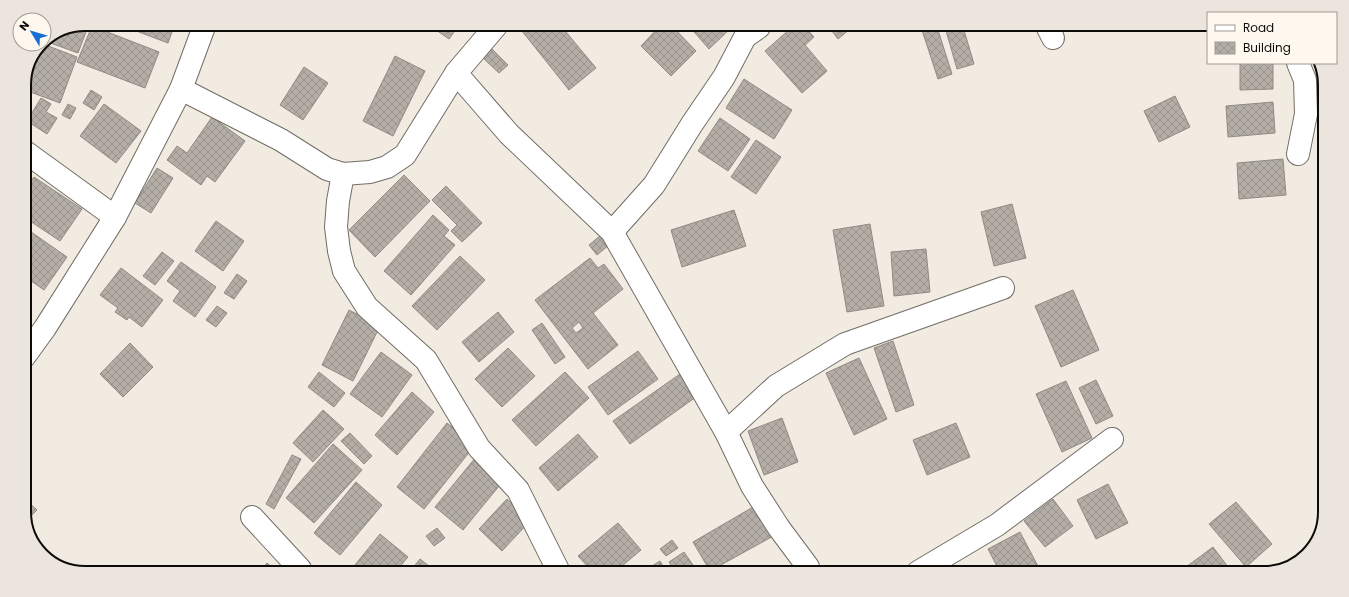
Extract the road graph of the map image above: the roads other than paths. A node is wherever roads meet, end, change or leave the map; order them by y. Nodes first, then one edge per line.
1 (202, 31) edge
2 (492, 31) edge
3 (753, 31) edge
4 (1298, 64) edge
5 (456, 73) junction
6 (181, 89) junction
7 (1298, 154) dead end
8 (31, 156) edge
9 (343, 174) junction
10 (114, 217) junction
11 (612, 232) junction
12 (1003, 288) dead end
13 (31, 347) edge
14 (726, 432) junction
15 (1112, 439) dead end
16 (252, 517) dead end
17 (297, 566) edge
18 (556, 566) edge
19 (807, 566) edge
20 (928, 566) edge

1 - 6 street
2 - 5 street
3 - 11 street
4 - 7 street
5 - 9 street
5 - 11 street
6 - 9 street
6 - 10 street
8 - 10 street
9 - 18 street
10 - 13 street
11 - 14 street
12 - 14 street
14 - 19 street
15 - 20 street
16 - 17 street

